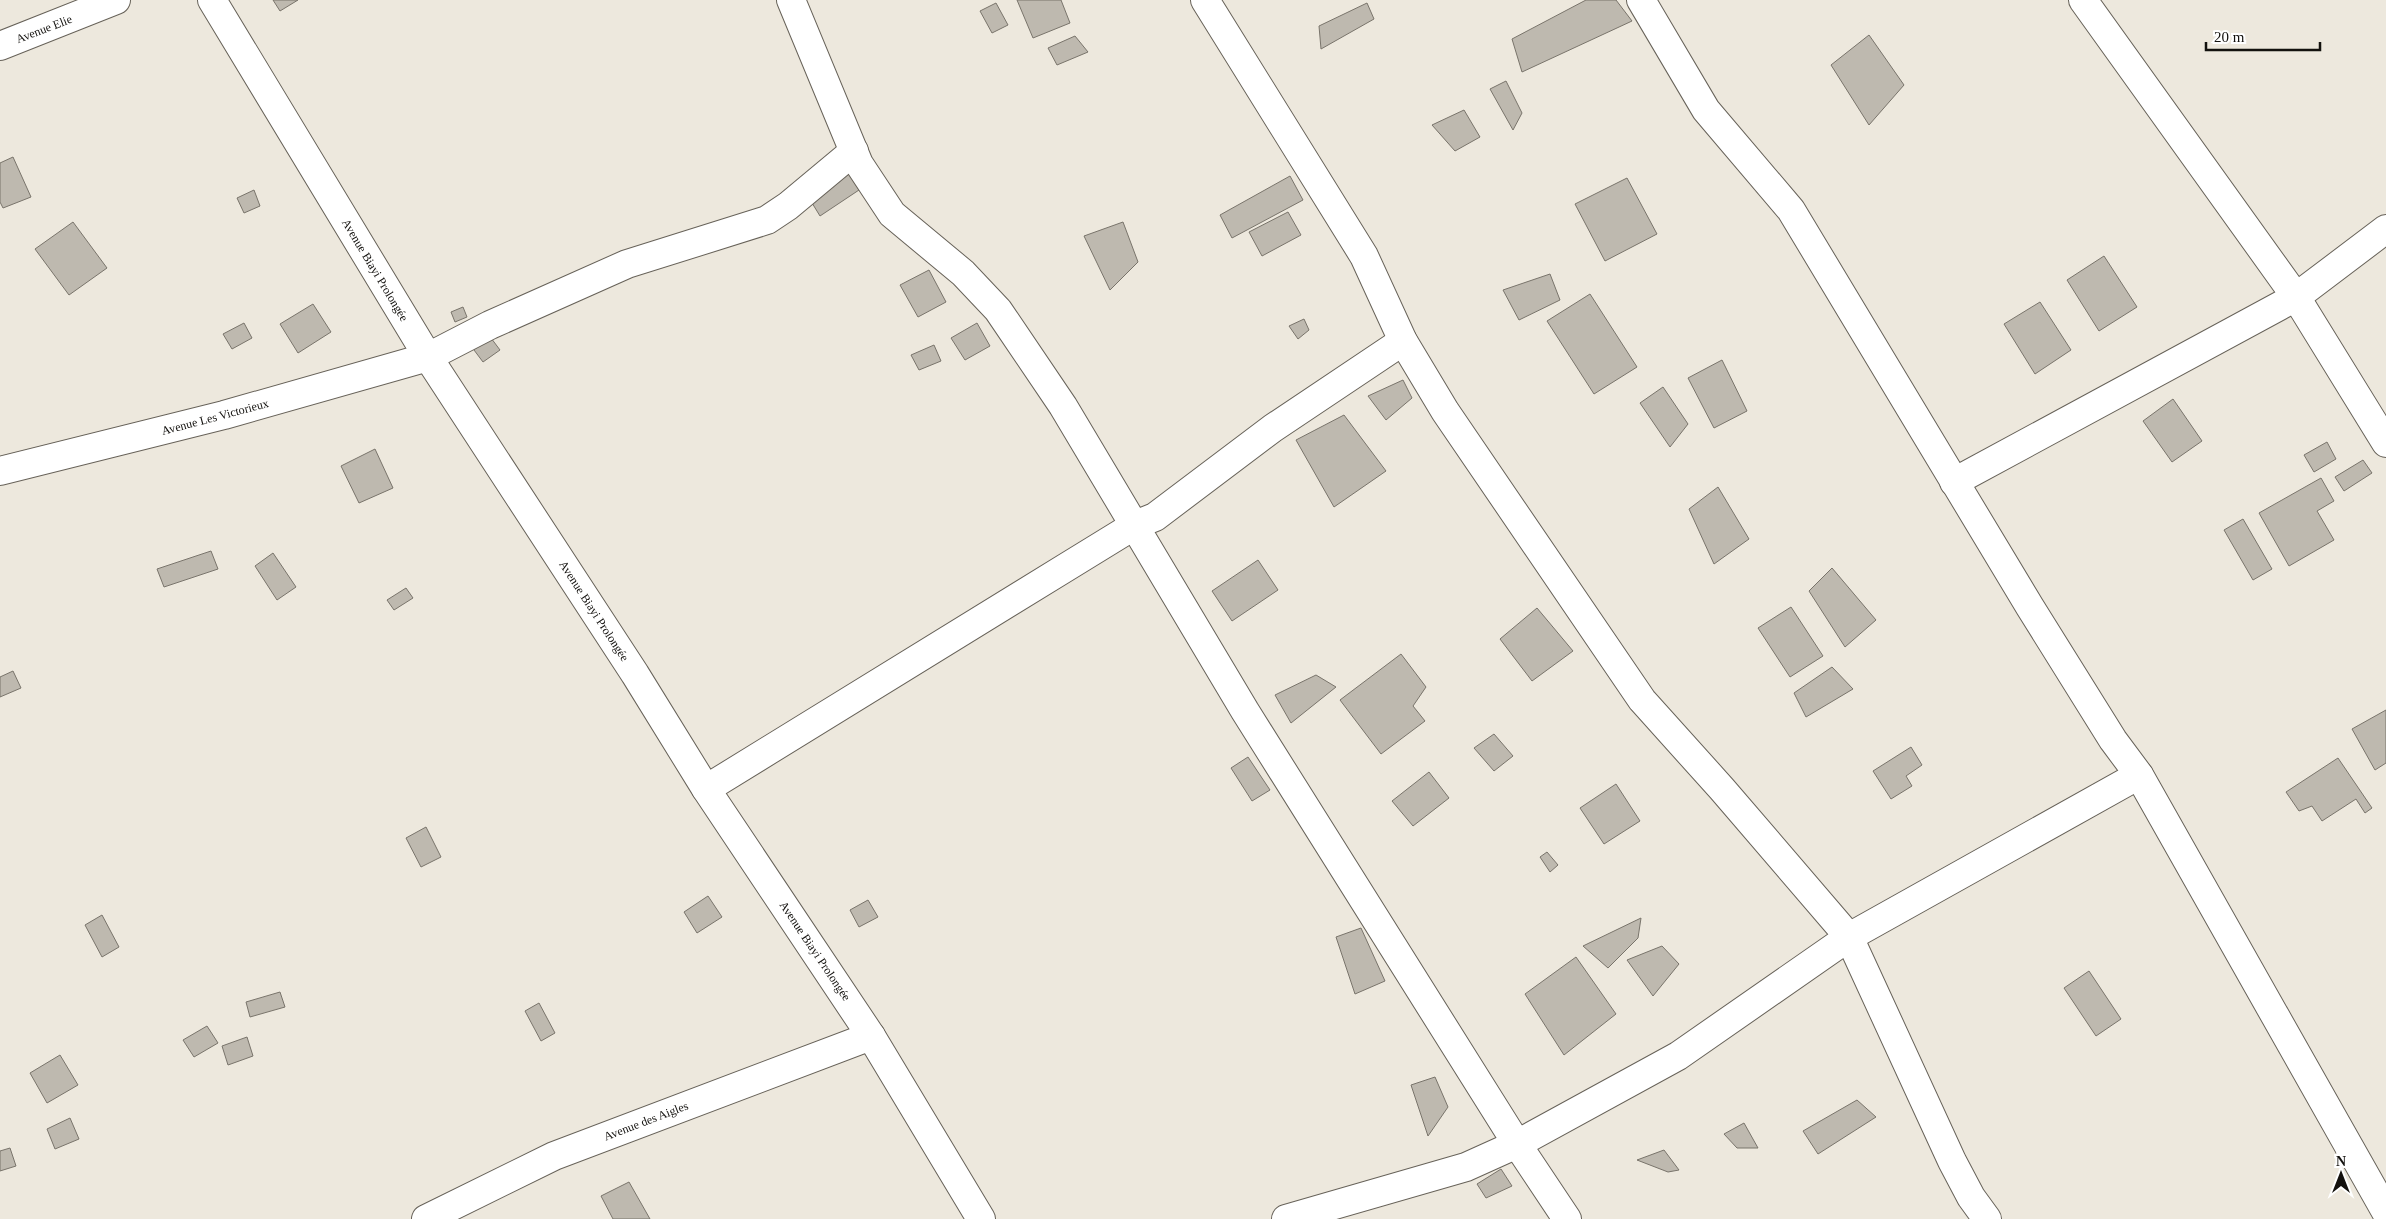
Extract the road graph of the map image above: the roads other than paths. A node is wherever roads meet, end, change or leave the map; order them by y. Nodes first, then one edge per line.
1 (116, 0) edge
2 (212, 0) edge
3 (791, 0) edge
4 (1205, 0) edge
5 (1641, 0) edge
6 (2083, 0) edge
7 (0, 46) edge
8 (854, 151) junction
9 (2386, 229) edge
10 (2296, 297) junction
11 (1403, 341) junction
12 (428, 356) junction
13 (2386, 444) edge
14 (0, 471) edge
15 (1954, 482) junction
16 (1135, 525) junction
17 (2138, 775) junction
18 (706, 789) junction
19 (1849, 937) junction
20 (871, 1036) junction
21 (1518, 1144) junction
22 (2386, 1212) edge
23 (426, 1219) edge
24 (982, 1219) edge
25 (1286, 1219) edge
26 (1568, 1219) edge
27 (1987, 1219) edge

1 - 7 street, Avenue Elie
2 - 12 street, Avenue Biayi Prolongée
3 - 8 street
4 - 11 street
5 - 15 street
6 - 10 street
8 - 12 street, Avenue Les Victorieux
8 - 16 street
9 - 10 street
10 - 13 street
10 - 15 street
11 - 16 street
11 - 19 street
12 - 14 street, Avenue Les Victorieux
12 - 18 street, Avenue Biayi Prolongée
15 - 17 street
16 - 18 street
16 - 21 street
17 - 19 street
17 - 22 street
18 - 20 street, Avenue Biayi Prolongée
19 - 21 street
19 - 27 street
20 - 23 street, Avenue des Aigles
20 - 24 street, Avenue Biayi Prolongée
21 - 25 street
21 - 26 street

